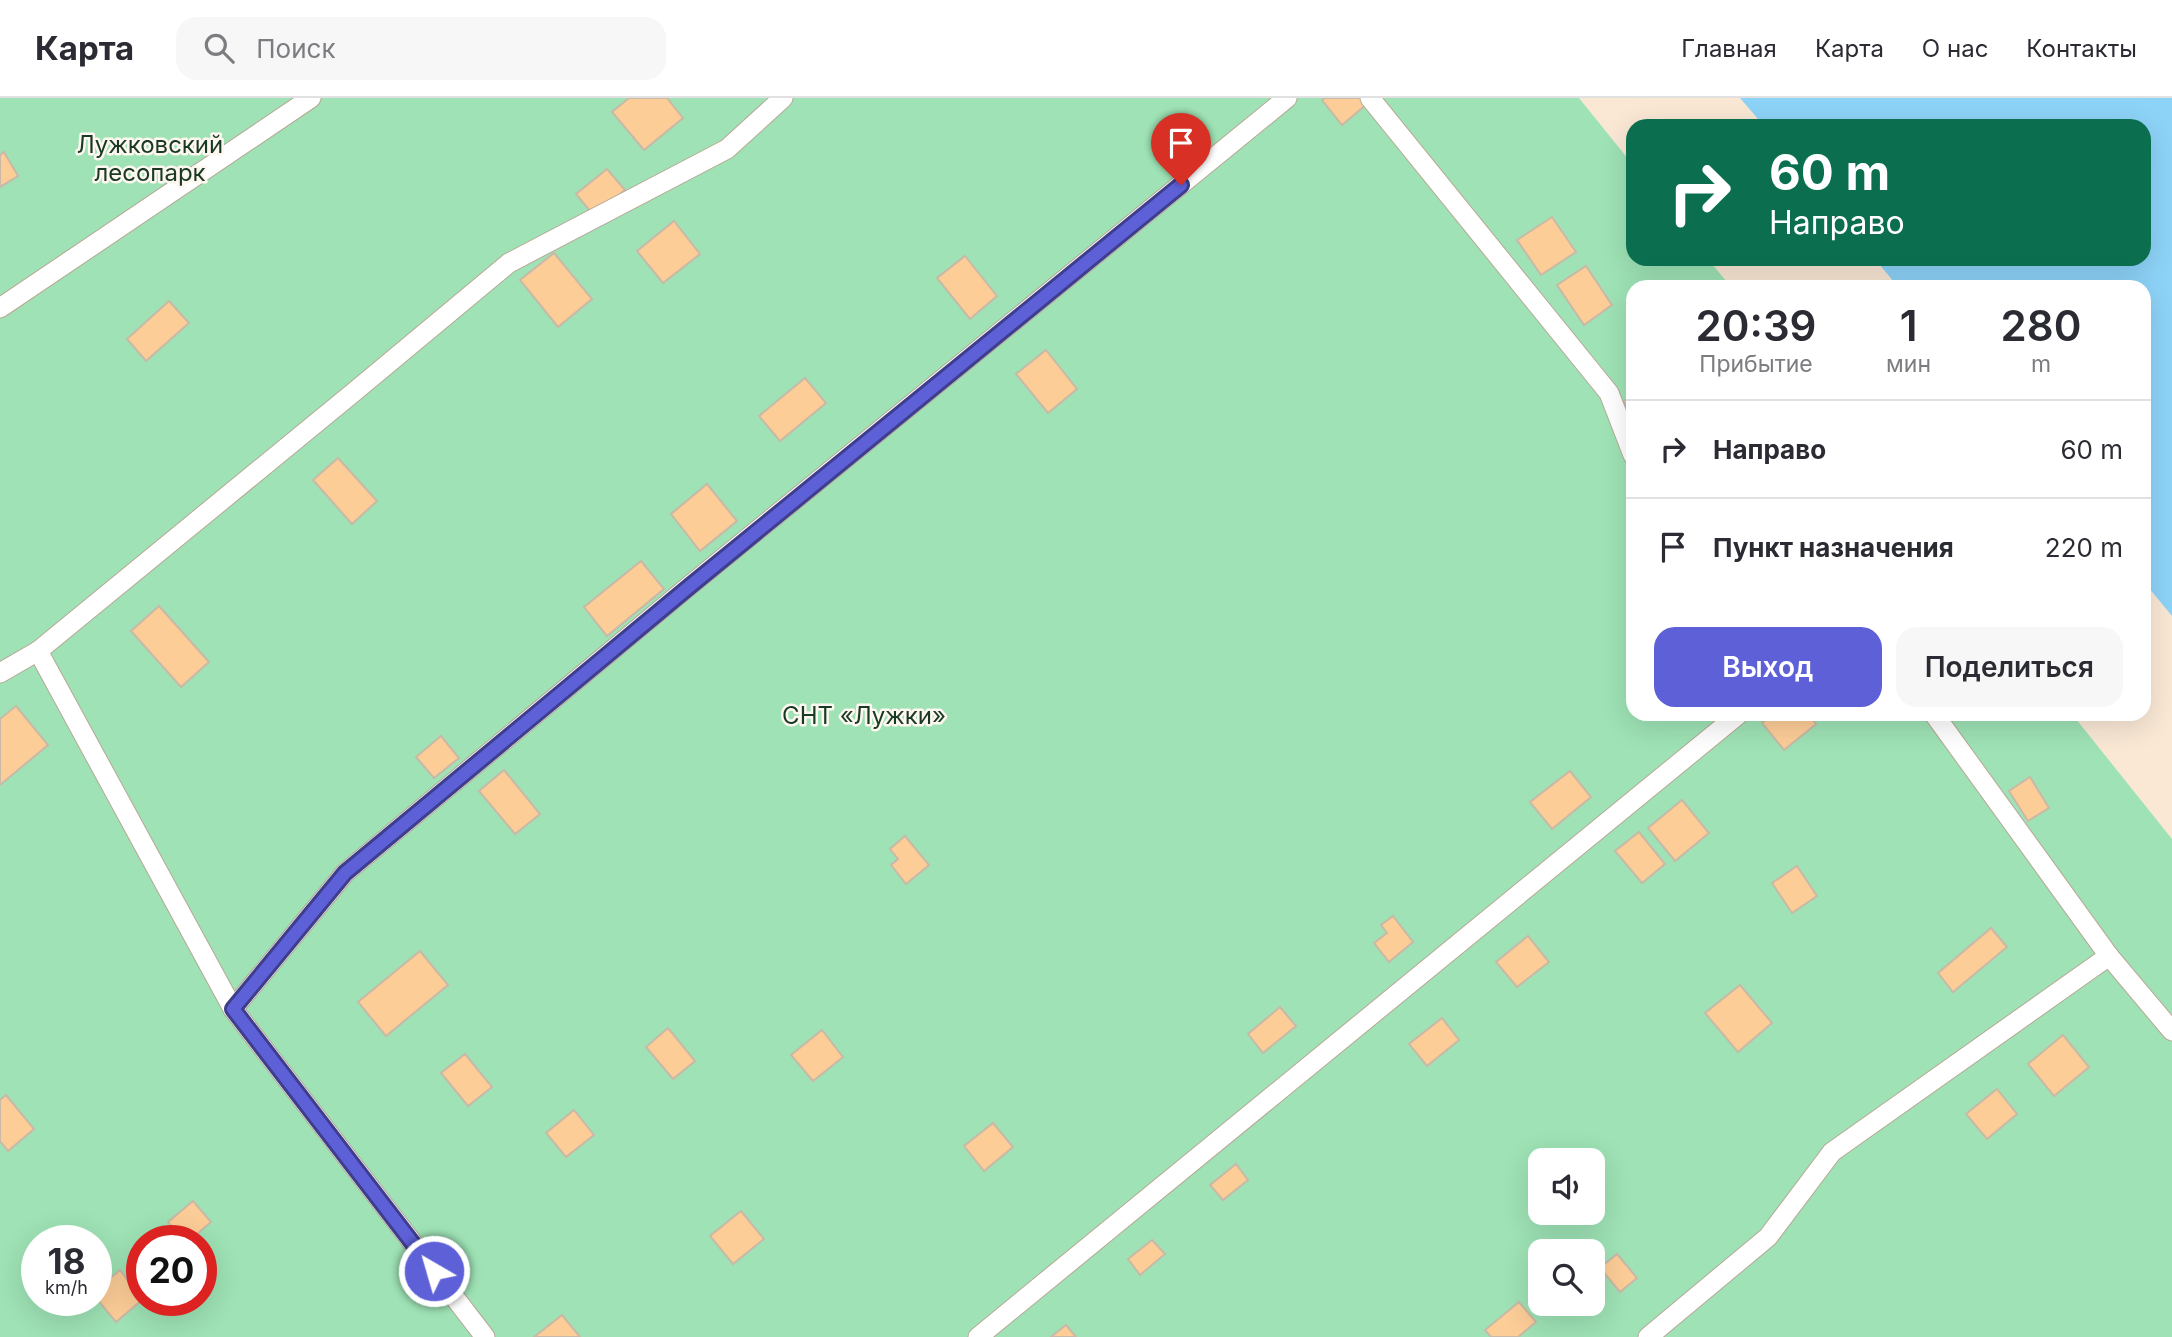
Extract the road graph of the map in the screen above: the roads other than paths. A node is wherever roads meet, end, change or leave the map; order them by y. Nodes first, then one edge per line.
1 (311, 98) edge
2 (783, 98) edge
3 (1287, 98) edge
4 (1370, 98) edge
5 (0, 309) edge
6 (1626, 437) edge
7 (38, 651) junction
8 (0, 673) edge
9 (1730, 721) edge
10 (1939, 721) edge
11 (2109, 956) junction
12 (233, 1009) junction
13 (2172, 1031) edge
14 (485, 1337) edge
15 (978, 1337) edge
16 (1648, 1337) edge

1 - 5 lane
2 - 7 lane
3 - 12 lane
4 - 6 lane
7 - 8 lane
7 - 12 lane
9 - 15 lane
10 - 11 lane
11 - 13 lane
11 - 16 lane
12 - 14 lane

